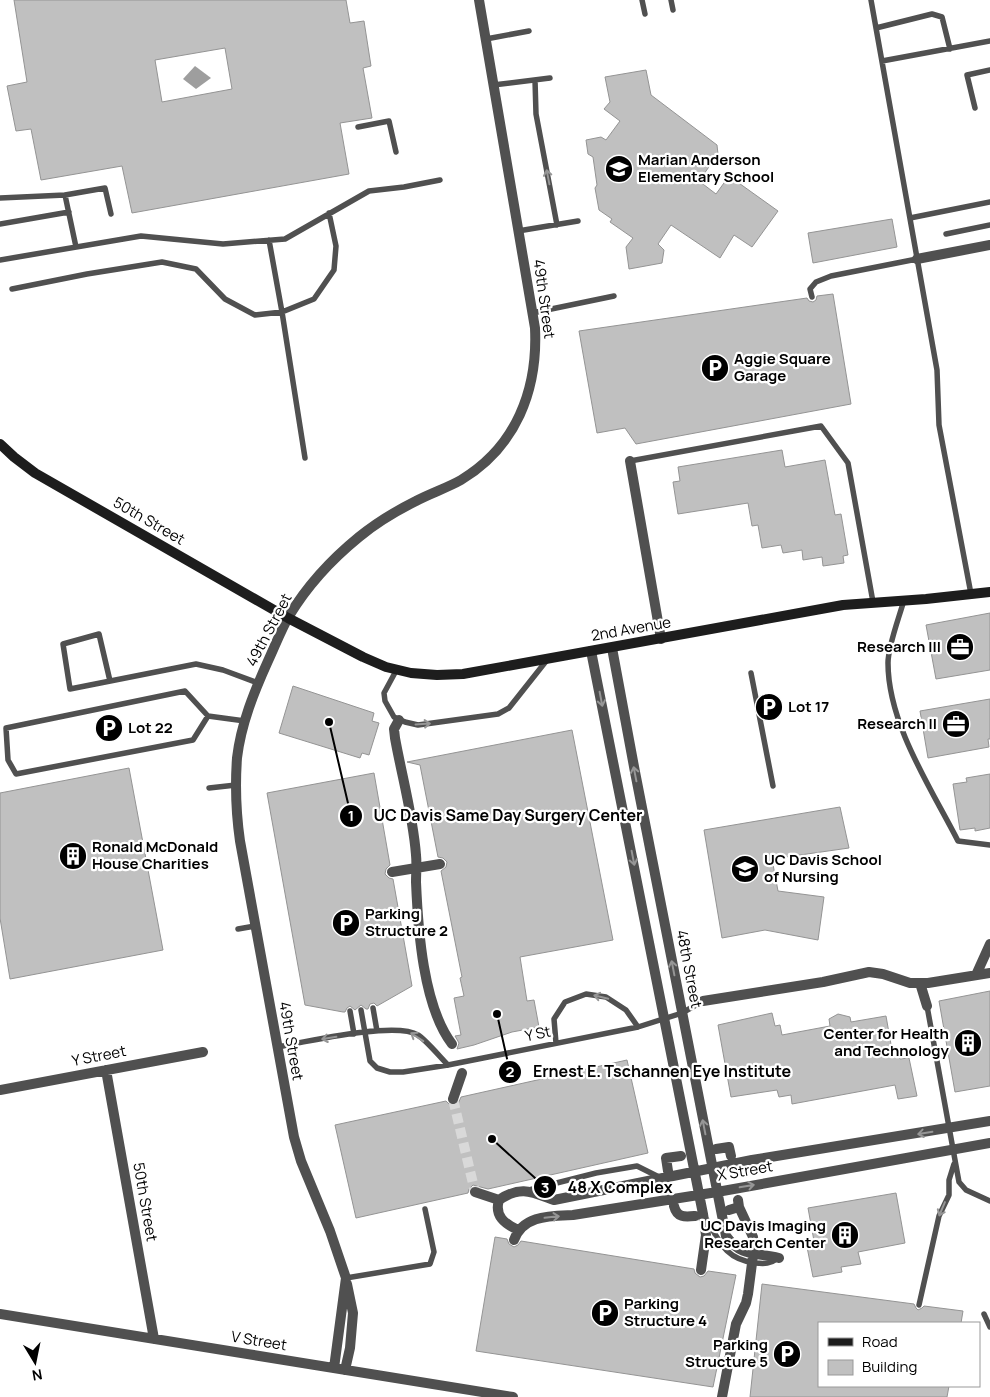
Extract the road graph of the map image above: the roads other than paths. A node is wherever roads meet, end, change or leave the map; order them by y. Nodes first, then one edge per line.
1 (479, 0) edge
2 (642, 0) edge
3 (671, 0) edge
4 (872, 0) edge
5 (673, 10) dead end
6 (645, 14) dead end
7 (876, 28) junction
8 (529, 31) dead end
9 (486, 39) junction
10 (990, 42) edge
11 (950, 49) junction
12 (882, 62) junction
13 (990, 70) edge
14 (550, 78) dead end
15 (535, 80) junction
16 (494, 85) junction
17 (975, 108) dead end
18 (358, 127) dead end
19 (396, 152) dead end
20 (440, 180) dead end
21 (65, 194) junction
22 (0, 198) edge
23 (990, 202) edge
24 (69, 212) junction
25 (329, 213) junction
26 (111, 214) dead end
27 (910, 218) junction
28 (578, 221) dead end
29 (0, 224) edge
30 (557, 225) junction
31 (990, 225) edge
32 (518, 231) junction
33 (946, 234) dead end
34 (269, 240) junction
35 (990, 245) edge
36 (76, 247) junction
37 (917, 259) junction
38 (0, 260) edge
39 (12, 289) dead end
40 (614, 296) dead end
41 (812, 297) dead end
42 (282, 312) junction
43 (532, 313) junction
44 (0, 444) edge
45 (305, 458) dead end
46 (630, 461) joint
47 (990, 592) edge
48 (970, 594) junction
49 (904, 600) junction
50 (873, 602) junction
51 (288, 618) junction
52 (661, 638) junction
53 (612, 648) junction
54 (591, 651) junction
55 (548, 659) junction
56 (397, 669) junction
57 (751, 673) dead end
58 (110, 681) junction
59 (258, 683) junction
60 (208, 716) junction
61 (400, 720) junction
62 (245, 721) junction
63 (236, 784) junction
64 (773, 786) dead end
65 (209, 788) dead end
66 (990, 845) edge
67 (440, 864) dead end
68 (416, 867) junction
69 (392, 872) dead end
70 (255, 926) junction
71 (238, 929) dead end
72 (990, 944) edge
73 (990, 972) edge
74 (976, 975) junction
75 (920, 983) junction
76 (703, 1001) joint
77 (926, 1006) joint
78 (373, 1008) dead end
79 (360, 1010) dead end
80 (350, 1011) dead end
81 (682, 1013) junction
82 (666, 1020) junction
83 (638, 1027) junction
84 (377, 1031) junction
85 (365, 1032) junction
86 (354, 1034) junction
87 (556, 1043) junction
88 (277, 1047) junction
89 (455, 1048) dead end
90 (203, 1052) dead end
91 (448, 1065) junction
92 (106, 1070) junction
93 (462, 1073) dead end
94 (0, 1090) edge
95 (453, 1099) tunnel mouth
96 (990, 1121) edge
97 (949, 1129) junction
98 (990, 1143) edge
99 (731, 1147) dead end
100 (716, 1149) dead end
101 (953, 1150) junction
102 (681, 1156) dead end
103 (954, 1162) junction
104 (712, 1169) junction
105 (695, 1173) junction
106 (664, 1175) junction
107 (526, 1190) junction
108 (475, 1192) dead end
109 (717, 1192) junction
110 (699, 1194) junction
111 (500, 1200) junction
112 (990, 1201) edge
113 (735, 1205) dead end
114 (674, 1206) dead end
115 (425, 1209) dead end
116 (699, 1215) junction
117 (518, 1230) junction
118 (514, 1240) dead end
119 (779, 1258) dead end
120 (753, 1259) junction
121 (701, 1270) dead end
122 (346, 1278) junction
123 (919, 1305) dead end
124 (0, 1314) edge
125 (984, 1314) dead end
126 (990, 1327) edge
127 (154, 1340) junction
128 (334, 1368) junction
129 (345, 1370) junction
130 (513, 1397) edge
131 (722, 1397) edge

1 - 9 street, 49th Street
2 - 6 lane
3 - 5 lane
4 - 7 lane
7 - 11 lane
7 - 12 lane
8 - 9 lane
9 - 16 street, 49th Street
10 - 11 lane
11 - 12 lane
12 - 27 lane
13 - 17 lane
14 - 15 lane
15 - 16 lane
30 -> 15 lane
16 - 32 street, 49th Street
18 - 19 lane
20 - 25 lane
21 - 22 lane
21 - 24 lane
21 - 26 lane
23 - 27 lane
24 - 29 lane
24 - 36 lane
25 - 34 lane
25 - 42 lane
27 - 37 lane
28 - 30 lane
30 - 32 lane
31 - 33 lane
32 - 43 street, 49th Street
34 - 36 lane
34 - 42 lane
35 - 37 street
36 - 38 lane
37 - 41 lane
37 - 48 lane
39 - 42 lane
40 - 43 lane
42 - 45 lane
43 - 51 street, 49th Street
44 - 51 street, 50th Street
46 - 50 lane
46 - 52 street
47 - 48 street, 2nd Avenue
48 - 49 street, 2nd Avenue
49 - 50 street, 2nd Avenue
49 - 66 lane
50 - 52 street, 2nd Avenue
51 - 56 street, 2nd Avenue
51 - 59 street, 49th Street
52 - 53 street, 2nd Avenue
53 - 54 street, 2nd Avenue
81 -> 53 street, 48th Street
54 - 55 street, 2nd Avenue
54 -> 82 street
55 - 56 street, 2nd Avenue
61 -> 55 lane
56 - 61 lane
57 - 64 lane
58 - 58 lane
58 - 59 lane
59 - 62 street, 49th Street
60 - 60 lane
60 - 62 lane
61 - 68 street
62 - 63 street, 49th Street
63 - 65 lane
63 - 70 street, 49th Street
67 - 68 street
68 - 69 street
68 - 89 street
70 - 71 lane
70 - 88 street, 49th Street
72 - 74 street
73 - 74 street
74 - 75 street
75 - 76 street
75 - 77 street
76 - 81 lane, Y St
77 - 97 lane
78 - 84 lane
79 - 85 lane, Y St
80 - 86 lane
81 - 82 lane, Y St
104 -> 81 street, 48th Street
82 - 83 lane, Y St
82 - 105 street
83 - 87 lane, Y St
83 -> 87 lane
84 - 85 lane
91 -> 84 lane
85 - 86 lane
85 - 91 lane, Y St
86 -> 88 lane
87 - 91 lane, Y St
88 - 122 street, 49th Street
90 - 92 street, Y Street
92 - 94 street, Y Street
92 - 127 street, 50th Street
93 - 95 street
96 - 97 street, X Street
97 - 101 lane
97 -> 104 street, X Street
98 - 101 street, X Street
99 - 100 street
101 - 103 lane
109 -> 101 street, X Street
102 - 106 street
103 - 112 lane
103 -> 123 lane
104 - 105 street, X Street
104 - 109 street, 48th Street
105 - 106 street, X Street
105 - 110 street
106 - 107 lane
106 - 107 street, X Street
107 - 111 street
108 - 111 street
109 - 110 street, X Street
109 - 120 street, 48th Street
110 - 116 street
117 -> 110 street, X Street
111 - 117 street
113 - 120 street
114 - 116 street
115 - 122 lane
116 - 120 lane
116 - 121 street
117 - 118 street
119 - 120 street, 48th Street
120 - 131 street
122 - 128 street, 49th Street
122 - 129 street, 49th Street
124 - 127 street, V Street
125 - 126 lane
127 - 128 street, V Street
128 - 129 street, V Street
129 - 130 street, V Street

